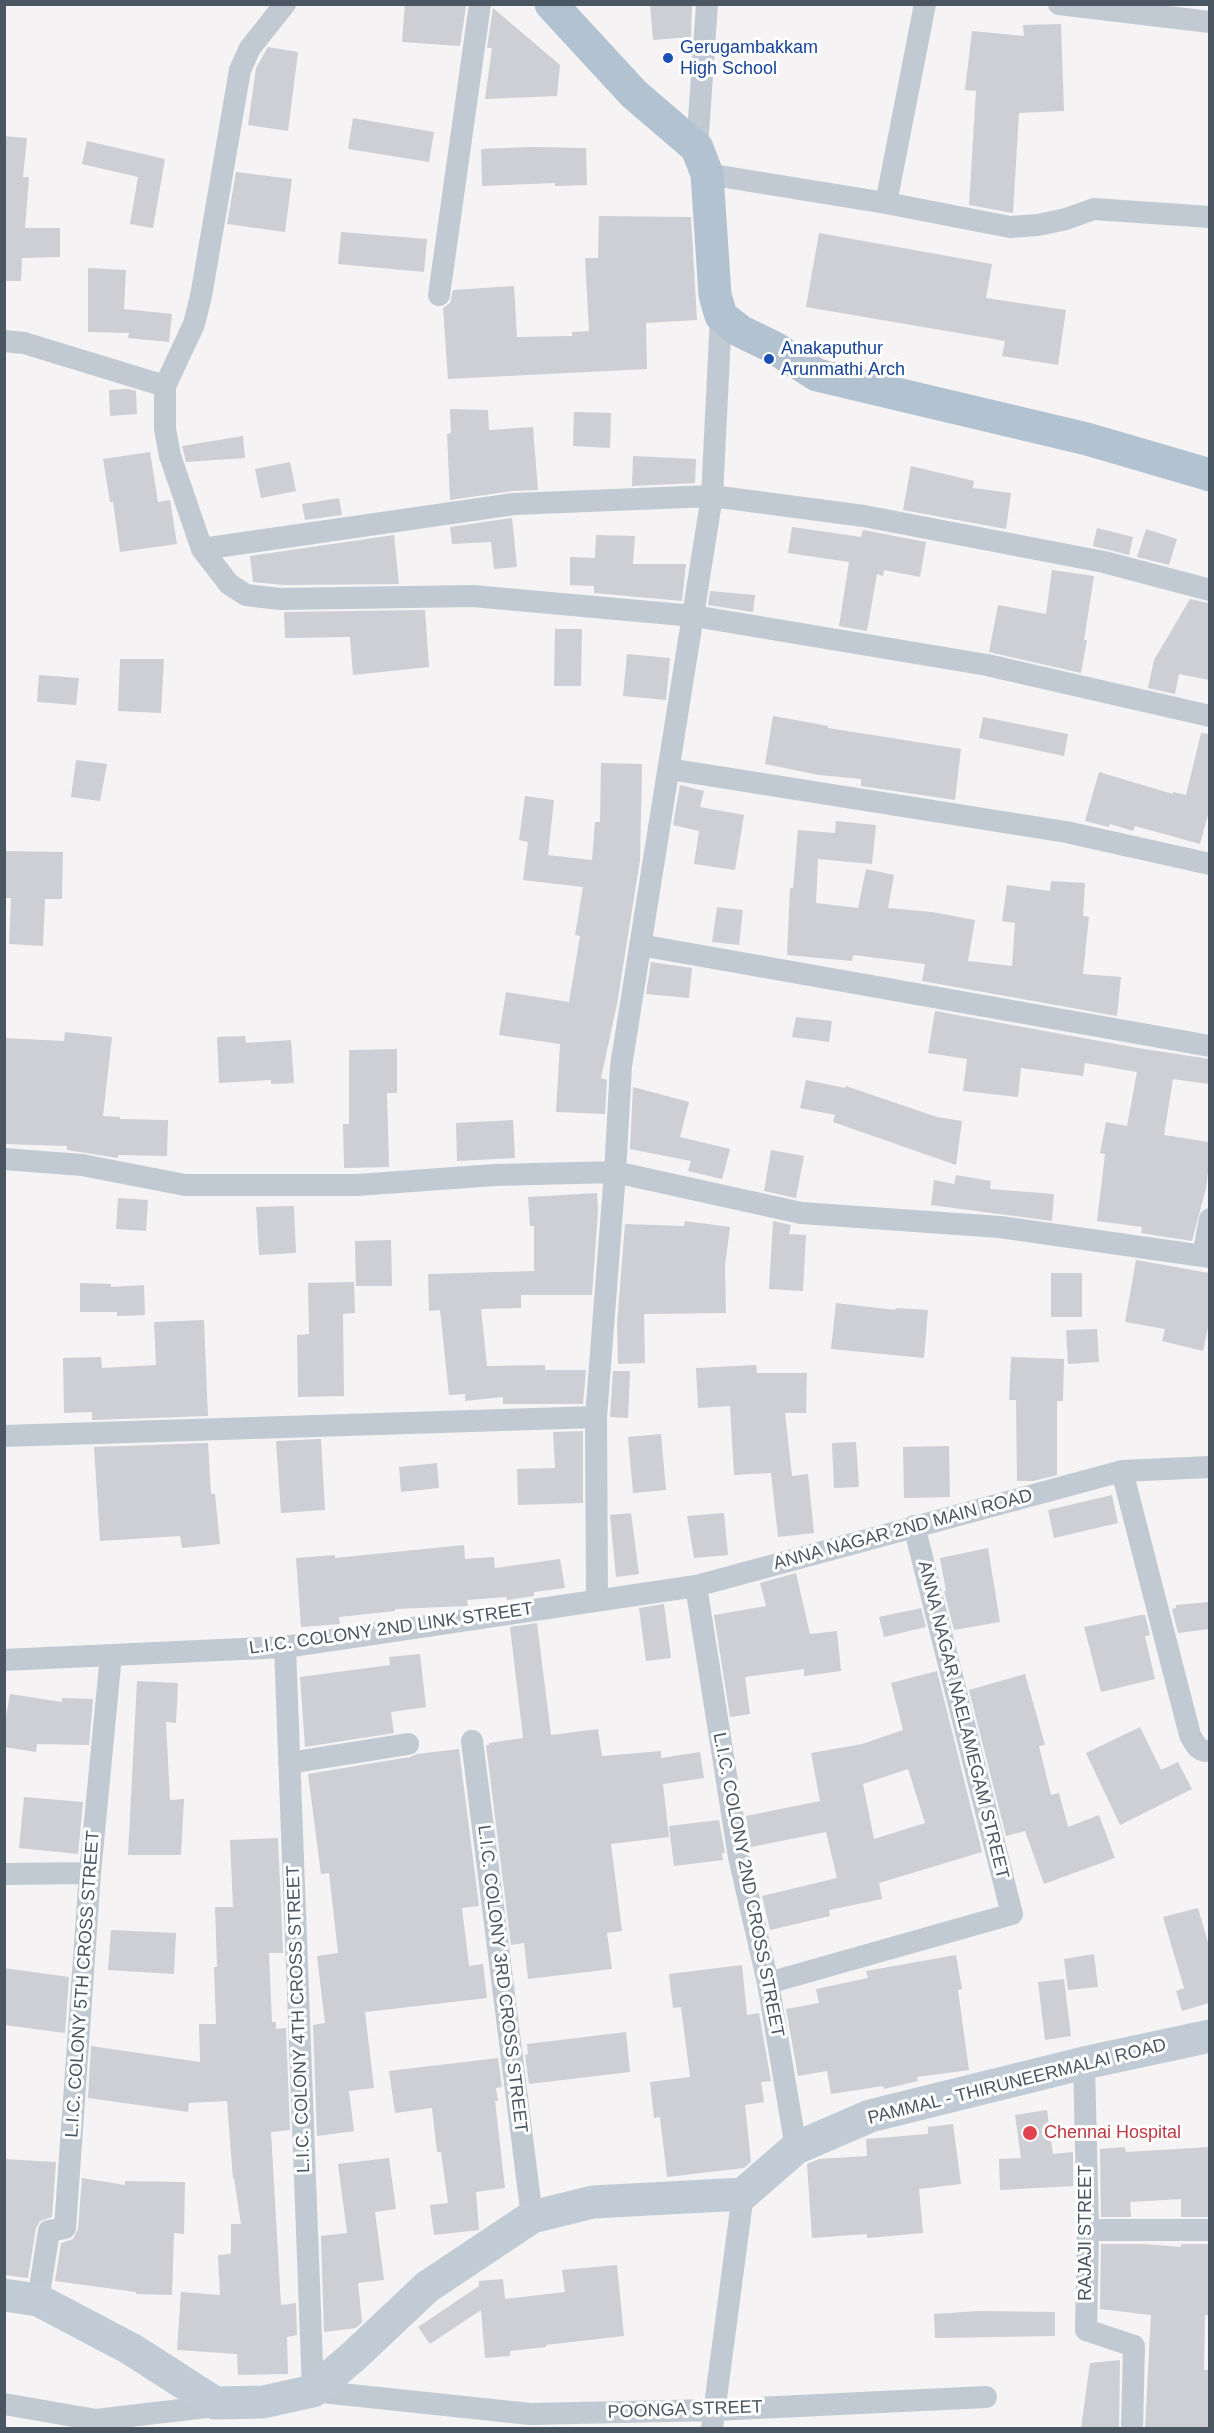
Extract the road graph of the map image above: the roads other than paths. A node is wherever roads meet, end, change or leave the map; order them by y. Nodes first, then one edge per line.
1 (285, 4) edge
2 (480, 4) edge
3 (551, 4) edge
4 (706, 4) edge
5 (925, 4) edge
6 (1059, 4) edge
7 (1209, 22) edge
8 (702, 161) junction
9 (886, 203) junction
10 (1209, 217) edge
11 (439, 295) dead end
12 (721, 316) junction
13 (4, 341) edge
14 (165, 386) junction
15 (1209, 475) edge
16 (712, 496) junction
17 (202, 549) junction
18 (1209, 590) edge
19 (694, 616) junction
20 (1209, 716) edge
21 (669, 769) junction
22 (1209, 864) edge
23 (640, 945) junction
24 (1209, 1046) edge
25 (4, 1159) edge
26 (615, 1172) junction
27 (1209, 1219) edge
28 (1206, 1256) edge
29 (596, 1417) junction
30 (4, 1436) edge
31 (1209, 1467) edge
32 (1122, 1471) junction
33 (915, 1526) junction
34 (696, 1586) junction
35 (597, 1600) junction
36 (285, 1647) junction
37 (111, 1655) junction
38 (4, 1660) edge
39 (472, 1741) dead end
40 (408, 1744) dead end
41 (1209, 1751) edge
42 (289, 1763) junction
43 (90, 1872) junction
44 (4, 1874) edge
45 (768, 1983) junction
46 (1209, 2036) edge
47 (1084, 2063) junction
48 (796, 2148) junction
49 (743, 2194) junction
50 (532, 2217) junction
51 (1088, 2230) junction
52 (1209, 2230) edge
53 (4, 2295) edge
54 (38, 2300) junction
55 (313, 2391) junction
56 (986, 2397) dead end
57 (4, 2404) edge
58 (214, 2412) edge
59 (714, 2419) edge
60 (96, 2424) edge
61 (1132, 2428) edge

1 - 14 street
2 - 11 street
3 - 8 main road
4 - 8 street
5 - 9 street
6 - 7 street
8 - 9 street
8 - 12 main road
9 - 10 street
12 - 15 main road
12 - 16 street
13 - 14 street
14 - 17 street
16 - 17 street
16 - 18 street
16 - 19 street
17 - 19 street
19 - 20 street
19 - 21 street
21 - 22 street
21 - 23 street
23 - 24 street
23 - 26 street
25 - 26 street
26 - 28 street
26 - 29 street
27 - 28 street
29 - 30 street
29 - 35 street
31 - 32 street, ANNA NAGAR 2ND MAIN ROAD
32 - 33 street, ANNA NAGAR 2ND MAIN ROAD
32 - 41 street
33 - 34 street, ANNA NAGAR 2ND MAIN ROAD
33 - 45 street, ANNA NAGAR NAELAMEGAM STREET
34 - 35 street, ANNA NAGAR 2ND MAIN ROAD
34 - 45 street, L.I.C. COLONY 2ND CROSS STREET
35 - 36 street, L.I.C. COLONY 2ND LINK STREET
36 - 37 street, L.I.C. COLONY 2ND LINK STREET
36 - 42 street, L.I.C. COLONY 4TH CROSS STREET
37 - 38 street, L.I.C. COLONY 2ND LINK STREET
37 - 43 street, L.I.C. COLONY 5TH CROSS STREET
39 - 50 street, L.I.C. COLONY 3RD CROSS STREET
40 - 42 street
42 - 55 street, L.I.C. COLONY 4TH CROSS STREET
43 - 44 street
43 - 54 street, L.I.C. COLONY 5TH CROSS STREET
45 - 48 street, L.I.C. COLONY 2ND CROSS STREET
46 - 47 street, PAMMAL - THIRUNEERMALAI ROAD
47 - 48 street, PAMMAL - THIRUNEERMALAI ROAD
47 - 51 street, RAJAJI STREET
48 - 49 street, PAMMAL - THIRUNEERMALAI ROAD
49 - 50 street
49 - 59 street
50 - 55 street
51 - 52 street
51 - 61 street, RAJAJI STREET
53 - 54 street
54 - 58 street
55 - 58 street
55 - 59 street, POONGA STREET
56 - 59 street, POONGA STREET
57 - 60 street
58 - 60 street

